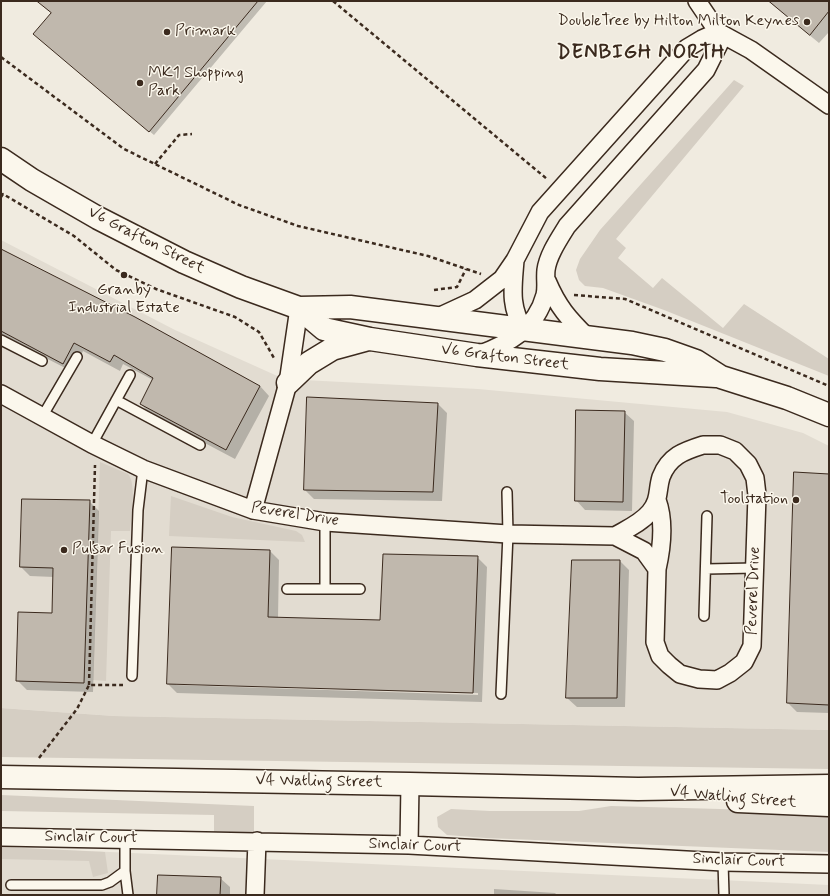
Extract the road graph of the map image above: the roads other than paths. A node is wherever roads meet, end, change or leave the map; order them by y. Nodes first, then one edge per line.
1 (697, 1) edge
2 (718, 32) junction
3 (829, 105) edge
4 (1, 159) edge
5 (515, 260) junction
6 (550, 287) junction
7 (299, 308) junction
8 (436, 318) junction
9 (524, 330) junction
10 (588, 338) junction
11 (370, 339) junction
12 (1, 340) edge
13 (477, 355) junction
14 (77, 356) dead end
15 (42, 361) dead end
16 (600, 369) junction
17 (130, 375) dead end
18 (721, 377) junction
19 (288, 383) junction
20 (1, 394) edge
21 (116, 400) junction
22 (829, 415) edge
23 (42, 417) junction
24 (94, 445) junction
25 (200, 445) dead end
26 (144, 469) junction
27 (507, 492) dead end
28 (658, 500) junction
29 (253, 510) junction
30 (707, 516) dead end
31 (325, 522) junction
32 (508, 534) junction
33 (615, 536) junction
34 (706, 568) junction
35 (755, 568) junction
36 (657, 569) junction
37 (287, 589) dead end
38 (325, 589) junction
39 (360, 590) dead end
40 (704, 616) dead end
41 (132, 676) road end
42 (501, 694) dead end
43 (1, 777) edge
44 (410, 784) junction
45 (829, 786) edge
46 (638, 789) junction
47 (829, 805) edge
48 (1, 837) edge
49 (125, 839) junction
50 (257, 841) junction
51 (409, 845) junction
52 (723, 862) junction
53 (829, 864) edge
54 (125, 871) junction
55 (11, 885) dead end
56 (36, 885) junction
57 (38, 895) edge
58 (128, 895) edge
59 (255, 895) edge
60 (724, 895) edge

1 - 2 street
2 - 3 street
2 - 5 street
2 - 6 street
4 - 7 street, V6 Grafton Street
5 - 8 street
5 - 9 street
6 - 9 street
6 - 10 street
7 - 8 street, V6 Grafton Street
7 - 11 street, V6 Grafton Street
7 - 19 street
8 - 9 street, V6 Grafton Street
9 - 10 street, V6 Grafton Street
9 - 13 street
9 - 16 street
10 - 18 street, V6 Grafton Street
11 - 13 street, V6 Grafton Street
11 - 19 street
12 - 15 lane
13 - 16 street, V6 Grafton Street
14 - 23 lane
16 - 18 street, V6 Grafton Street
17 - 21 lane
18 - 22 street, V6 Grafton Street
19 - 29 street
20 - 23 street, Peverel Drive
21 - 24 lane
21 - 25 lane
23 - 24 street, Peverel Drive
24 - 26 street, Peverel Drive
26 - 29 street, Peverel Drive
26 - 41 lane
27 - 32 lane
28 - 33 street
28 - 35 street, Peverel Drive
28 - 36 street, Peverel Drive
29 - 31 street, Peverel Drive
30 - 34 lane
31 - 32 street, Peverel Drive
31 - 38 lane
32 - 33 street, Peverel Drive
32 - 42 lane
33 - 36 street, Peverel Drive
34 - 35 lane
34 - 40 lane
35 - 36 street, Peverel Drive
37 - 38 lane
38 - 39 lane
43 - 44 street, V4 Watling Street
44 - 46 street, V4 Watling Street
44 - 51 street
45 - 46 street, V4 Watling Street
46 - 47 street, V4 Watling Street
48 - 49 street, Sinclair Court
49 - 50 street, Sinclair Court
49 - 54 lane
50 - 51 street, Sinclair Court
50 - 59 street
51 - 52 street, Sinclair Court
52 - 53 street, Sinclair Court
52 - 60 lane
54 - 56 lane
54 - 58 lane
55 - 56 lane
56 - 57 lane

